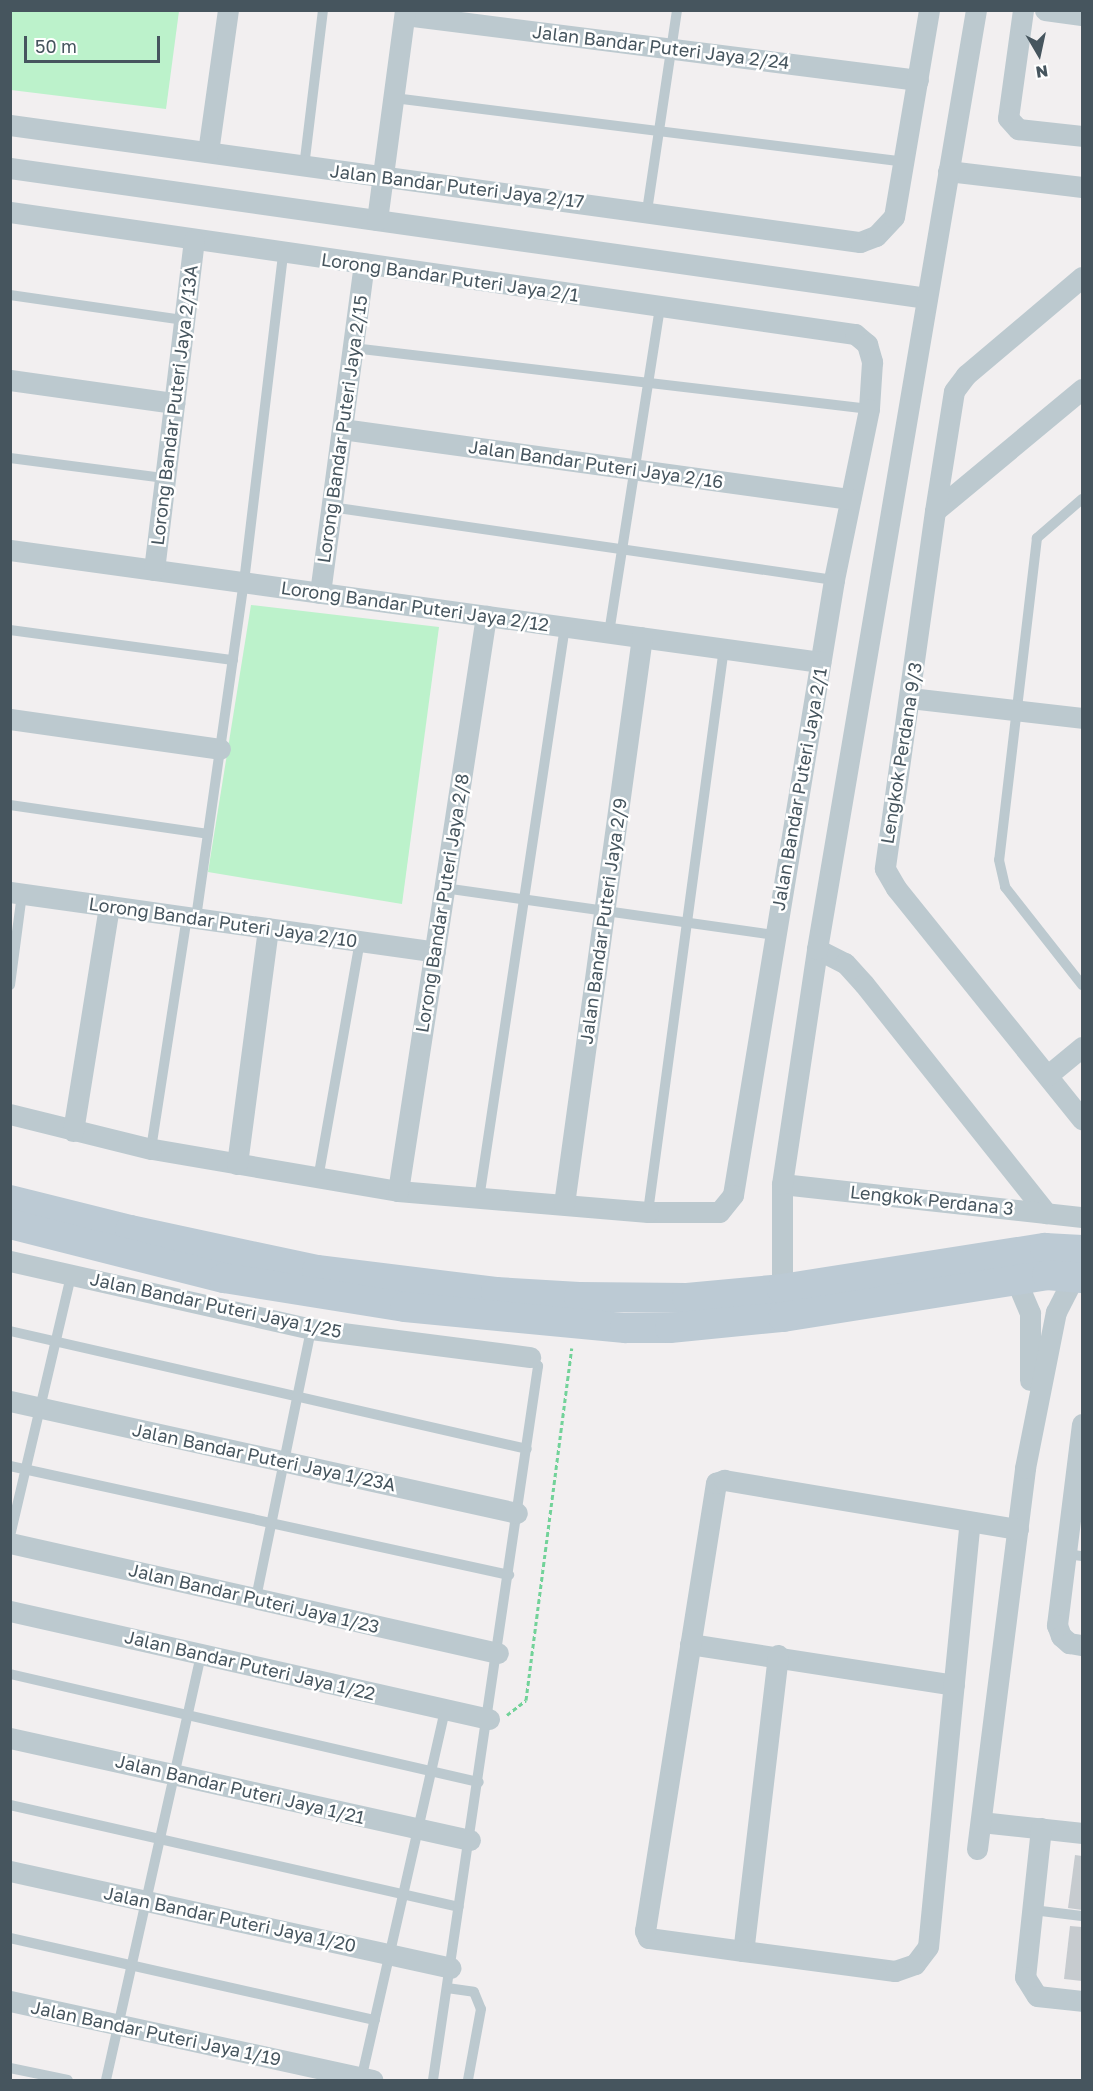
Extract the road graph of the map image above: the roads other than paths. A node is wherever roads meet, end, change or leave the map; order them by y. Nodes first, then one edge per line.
1 (228, 10) edge
2 (323, 10) edge
3 (676, 10) edge
4 (929, 10) edge
5 (976, 10) edge
6 (1023, 10) edge
7 (1045, 10) edge
8 (405, 13) edge
9 (1083, 15) edge
10 (671, 49) junction
11 (918, 80) junction
12 (394, 98) junction
13 (10, 125) edge
14 (659, 131) junction
15 (1083, 136) edge
16 (208, 152) junction
17 (906, 162) junction
18 (304, 167) junction
19 (10, 168) edge
20 (948, 171) junction
21 (384, 175) junction
22 (1083, 187) edge
23 (647, 211) junction
24 (10, 212) edge
25 (377, 220) junction
26 (194, 240) junction
27 (283, 254) junction
28 (364, 265) junction
29 (1083, 277) edge
30 (10, 295) edge
31 (927, 298) junction
32 (660, 308) junction
33 (184, 320) junction
34 (352, 348) junction
35 (872, 362) joint
36 (10, 380) edge
37 (648, 385) junction
38 (1083, 389) edge
39 (174, 403) junction
40 (869, 409) junction
41 (342, 429) junction
42 (10, 458) edge
43 (635, 470) junction
44 (165, 478) junction
45 (850, 499) junction
46 (1083, 499) edge
47 (331, 507) junction
48 (935, 511) junction
49 (10, 550) edge
50 (622, 552) junction
51 (154, 570) junction
52 (834, 580) junction
53 (244, 582) junction
54 (320, 592) junction
55 (486, 616) junction
56 (565, 626) junction
57 (10, 630) edge
58 (609, 633) junction
59 (642, 637) junction
60 (724, 648) junction
61 (233, 660) junction
62 (820, 662) junction
63 (910, 698) junction
64 (1014, 710) junction
65 (1083, 718) edge
66 (10, 719) edge
67 (220, 749) junction
68 (10, 805) edge
69 (208, 834) junction
70 (444, 888) junction
71 (16, 893) edge
72 (523, 899) junction
73 (109, 906) junction
74 (605, 911) junction
75 (192, 918) junction
76 (687, 922) junction
77 (268, 928) junction
78 (774, 935) junction
79 (360, 941) junction
80 (817, 949) junction
81 (435, 952) junction
82 (10, 985) edge
83 (1083, 985) edge
84 (1083, 1047) edge
85 (1047, 1075) junction
86 (10, 1114) edge
87 (1083, 1119) edge
88 (73, 1131) junction
89 (151, 1149) junction
90 (237, 1164) junction
91 (318, 1179) junction
92 (782, 1184) junction
93 (398, 1191) junction
94 (479, 1199) junction
95 (10, 1200) edge
96 (564, 1204) junction
97 (648, 1212) junction
98 (1046, 1213) junction
99 (1083, 1217) edge
100 (10, 1224) edge
101 (10, 1261) edge
102 (1080, 1268) edge
103 (71, 1275) junction
104 (1016, 1280) junction
105 (782, 1303) junction
106 (311, 1329) junction
107 (10, 1331) edge
108 (56, 1342) junction
109 (530, 1357) joint
110 (297, 1397) junction
111 (10, 1401) edge
112 (40, 1408) junction
113 (1083, 1424) edge
114 (527, 1449) junction
115 (284, 1462) junction
116 (10, 1466) edge
117 (1025, 1468) junction
118 (26, 1469) junction
119 (1079, 1474) edge
120 (518, 1513) junction
121 (970, 1522) junction
122 (271, 1523) junction
123 (1018, 1529) junction
124 (10, 1536) edge
125 (10, 1543) edge
126 (1075, 1555) edge
127 (509, 1575) junction
128 (256, 1598) junction
129 (10, 1611) edge
130 (690, 1644) junction
131 (1083, 1644) edge
132 (498, 1653) junction
133 (201, 1654) junction
134 (778, 1655) junction
135 (10, 1674) edge
136 (954, 1685) junction
137 (445, 1709) junction
138 (188, 1715) junction
139 (489, 1719) junction
140 (10, 1738) edge
141 (431, 1771) junction
142 (175, 1774) junction
143 (479, 1782) junction
144 (10, 1805) edge
145 (981, 1822) junction
146 (1041, 1828) junction
147 (418, 1829) junction
148 (1083, 1833) edge
149 (160, 1839) junction
150 (470, 1840) junction
151 (977, 1849) dead end
152 (10, 1871) edge
153 (403, 1894) junction
154 (146, 1901) junction
155 (459, 1907) junction
156 (1033, 1910) junction
157 (1083, 1916) edge
158 (10, 1938) edge
159 (743, 1951) junction
160 (390, 1954) junction
161 (132, 1966) junction
162 (449, 1978) junction
163 (10, 2001) edge
164 (1083, 2001) edge
165 (375, 2020) junction
166 (119, 2025) junction
167 (10, 2068) edge
168 (68, 2080) edge
169 (106, 2080) edge
170 (365, 2080) edge
171 (433, 2080) edge
172 (468, 2080) edge

1 - 16 street
2 - 18 lane
3 - 10 lane
4 - 11 street
5 - 20 street
6 - 15 street
7 - 9 street
8 - 10 street, Jalan Bandar Puteri Jaya 2/24
8 - 12 street
10 - 11 street, Jalan Bandar Puteri Jaya 2/24
10 - 14 lane
11 - 17 street
12 - 14 lane
12 - 21 street
13 - 16 street, Jalan Bandar Puteri Jaya 2/17
14 - 17 lane
14 - 23 lane
16 - 18 street, Jalan Bandar Puteri Jaya 2/17
17 - 23 street, Jalan Bandar Puteri Jaya 2/17
18 - 21 street, Jalan Bandar Puteri Jaya 2/17
19 - 25 street
20 - 22 street
20 - 31 street
21 - 23 street, Jalan Bandar Puteri Jaya 2/17
21 - 25 street
24 - 26 street, Lorong Bandar Puteri Jaya 2/1
25 - 31 street
26 - 27 street, Lorong Bandar Puteri Jaya 2/1
26 - 33 street, Lorong Bandar Puteri Jaya 2/13A
27 - 28 street, Lorong Bandar Puteri Jaya 2/1
27 - 53 lane
28 - 32 street, Lorong Bandar Puteri Jaya 2/1
28 - 34 street, Lorong Bandar Puteri Jaya 2/15
29 - 48 street, Lengkok Perdana 9/3
30 - 33 lane
31 - 80 street
32 - 35 street, Lorong Bandar Puteri Jaya 2/1
32 - 37 lane
33 - 39 street, Lorong Bandar Puteri Jaya 2/13A
34 - 37 lane
34 - 41 street, Lorong Bandar Puteri Jaya 2/15
35 - 40 street, Jalan Bandar Puteri Jaya 2/1
36 - 39 street
37 - 40 lane
37 - 43 lane
38 - 48 street
39 - 44 street, Lorong Bandar Puteri Jaya 2/13A
40 - 45 street, Jalan Bandar Puteri Jaya 2/1
41 - 43 street, Jalan Bandar Puteri Jaya 2/16
41 - 47 street, Lorong Bandar Puteri Jaya 2/15
42 - 44 lane
43 - 45 street, Jalan Bandar Puteri Jaya 2/16
43 - 50 lane
44 - 51 street, Lorong Bandar Puteri Jaya 2/13A
45 - 52 street, Jalan Bandar Puteri Jaya 2/1
46 - 64 lane
47 - 50 lane
47 - 54 street, Lorong Bandar Puteri Jaya 2/15
48 - 63 street, Lengkok Perdana 9/3
49 - 51 street, Lorong Bandar Puteri Jaya 2/12
50 - 52 lane
50 - 58 lane
51 - 53 street, Lorong Bandar Puteri Jaya 2/12
52 - 62 street, Jalan Bandar Puteri Jaya 2/1
53 - 54 street, Lorong Bandar Puteri Jaya 2/12
53 - 61 lane
54 - 55 street, Lorong Bandar Puteri Jaya 2/12
55 - 56 street, Lorong Bandar Puteri Jaya 2/12
55 - 70 street, Lorong Bandar Puteri Jaya 2/8
56 - 58 street, Lorong Bandar Puteri Jaya 2/12
56 - 72 lane
57 - 61 lane
58 - 59 street, Lorong Bandar Puteri Jaya 2/12
59 - 60 street, Lorong Bandar Puteri Jaya 2/12
59 - 74 street, Jalan Bandar Puteri Jaya 2/9
60 - 62 street, Lorong Bandar Puteri Jaya 2/12
60 - 76 lane
61 - 67 lane
62 - 78 street, Jalan Bandar Puteri Jaya 2/1
63 - 64 street
63 - 85 street, Lengkok Perdana 9/3
64 - 65 street
64 - 83 lane
66 - 67 street
67 - 69 lane
68 - 69 lane
69 - 75 lane
70 - 72 lane
70 - 81 street, Lorong Bandar Puteri Jaya 2/8
71 - 73 street, Lorong Bandar Puteri Jaya 2/10
71 - 82 lane
72 - 74 lane
72 - 94 lane
73 - 75 street, Lorong Bandar Puteri Jaya 2/10
73 - 88 street
74 - 76 lane
74 - 96 street, Jalan Bandar Puteri Jaya 2/9
75 - 77 street, Lorong Bandar Puteri Jaya 2/10
75 - 89 lane
76 - 78 lane
76 - 97 lane
77 - 79 street, Lorong Bandar Puteri Jaya 2/10
77 - 90 street
78 - 97 street, Jalan Bandar Puteri Jaya 2/1
79 - 81 street, Lorong Bandar Puteri Jaya 2/10
79 - 91 lane
80 - 92 street
80 - 98 street
81 - 93 street, Lorong Bandar Puteri Jaya 2/8
84 - 85 street
85 - 87 street, Lengkok Perdana 9/3
86 - 88 street
88 - 89 street
89 - 90 street
90 - 91 street
91 - 93 street
92 - 98 street, Lengkok Perdana 3
92 - 105 street
93 - 94 street
94 - 96 street
95 - 105 street
96 - 97 street
98 - 99 street, Lengkok Perdana 3
100 - 105 street
101 - 103 street, Jalan Bandar Puteri Jaya 1/25
102 - 104 street
102 - 105 street
102 - 117 street
103 - 106 street, Jalan Bandar Puteri Jaya 1/25
103 - 108 lane
104 - 105 street
104 - 117 street
106 - 109 street, Jalan Bandar Puteri Jaya 1/25
106 - 110 lane
107 - 108 lane
108 - 110 lane
108 - 112 lane
109 - 114 lane
110 - 114 lane
110 - 115 lane
111 - 112 street, Jalan Bandar Puteri Jaya 1/23A
112 - 115 street, Jalan Bandar Puteri Jaya 1/23A
112 - 118 lane
113 - 119 street
114 - 120 lane
115 - 120 street, Jalan Bandar Puteri Jaya 1/23A
115 - 122 lane
116 - 118 lane
117 - 123 street
118 - 122 lane
118 - 124 lane
119 - 126 street
120 - 127 lane
121 - 123 street
121 - 130 street
121 - 136 street
122 - 127 lane
122 - 128 lane
123 - 145 street
125 - 128 street, Jalan Bandar Puteri Jaya 1/23
126 - 131 street
127 - 132 lane
128 - 132 street, Jalan Bandar Puteri Jaya 1/23
129 - 133 street, Jalan Bandar Puteri Jaya 1/22
130 - 134 street
130 - 159 street
132 - 139 lane
133 - 137 street, Jalan Bandar Puteri Jaya 1/22
133 - 138 lane
134 - 136 street
134 - 159 street
135 - 138 lane
136 - 159 street
137 - 139 street, Jalan Bandar Puteri Jaya 1/22
137 - 141 lane
138 - 141 lane
138 - 142 lane
139 - 143 lane
140 - 142 street, Jalan Bandar Puteri Jaya 1/21
141 - 143 lane
141 - 147 lane
142 - 147 street, Jalan Bandar Puteri Jaya 1/21
142 - 149 lane
143 - 150 lane
144 - 149 lane
145 - 146 street
145 - 151 street
146 - 148 street
146 - 156 street
147 - 150 street, Jalan Bandar Puteri Jaya 1/21
147 - 153 lane
149 - 153 lane
149 - 154 lane
150 - 155 lane
152 - 154 street, Jalan Bandar Puteri Jaya 1/20
153 - 155 lane
153 - 160 lane
154 - 160 street, Jalan Bandar Puteri Jaya 1/20
154 - 161 lane
155 - 162 lane
156 - 157 lane
156 - 164 street
158 - 161 lane
160 - 162 street, Jalan Bandar Puteri Jaya 1/20
160 - 165 lane
161 - 165 lane
161 - 166 lane
162 - 171 lane
162 - 172 lane
163 - 166 street, Jalan Bandar Puteri Jaya 1/19
165 - 170 lane
166 - 169 lane
166 - 170 street, Jalan Bandar Puteri Jaya 1/19
167 - 168 lane

